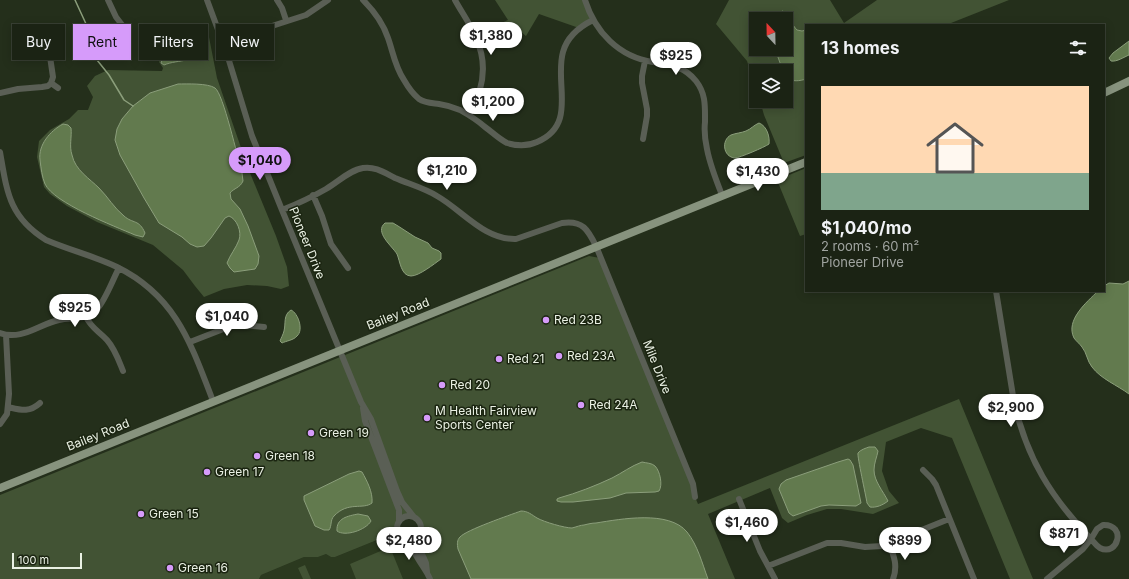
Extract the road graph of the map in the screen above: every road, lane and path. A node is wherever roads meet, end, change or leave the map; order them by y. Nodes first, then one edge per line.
1 (108, 0) edge
2 (207, 0) edge
3 (277, 0) edge
4 (328, 0) edge
5 (363, 0) edge
6 (455, 0) edge
7 (585, 0) edge
8 (286, 20) junction
9 (593, 20) junction
10 (121, 24) edge
11 (216, 24) edge
12 (274, 25) edge
13 (50, 60) edge
14 (229, 60) edge
15 (645, 61) junction
16 (1129, 81) edge
17 (51, 84) junction
18 (58, 88) dead end
19 (0, 93) edge
20 (1105, 93) edge
21 (469, 115) junction
22 (643, 138) dead end
23 (0, 152) edge
24 (805, 162) edge
25 (313, 195) junction
26 (722, 196) junction
27 (282, 210) junction
28 (596, 246) junction
29 (119, 268) junction
30 (348, 268) dead end
31 (996, 292) edge
32 (86, 317) junction
33 (264, 327) dead end
34 (3, 334) edge
35 (190, 342) junction
36 (340, 350) junction
37 (123, 371) dead end
38 (213, 401) junction
39 (361, 402) junction
40 (40, 403) dead end
41 (8, 407) junction
42 (0, 424) edge
43 (923, 470) dead end
44 (0, 488) edge
45 (695, 498) dead end
46 (738, 498) dead end
47 (414, 517) junction
48 (949, 519) junction
49 (399, 521) junction
50 (419, 535) junction
51 (404, 539) junction
52 (1091, 539) junction
53 (889, 543) junction
54 (768, 566) junction
55 (427, 572) junction
56 (430, 579) edge
57 (775, 579) edge
58 (893, 579) edge
59 (974, 579) edge
60 (1048, 579) edge

1 - 10 street
2 - 11 street, Pioneer Drive
3 - 8 street
4 - 8 street
5 - 21 street
6 - 21 street
7 - 9 street
8 - 12 street
9 - 15 street
9 - 21 street
13 - 17 street
14 - 27 street, Pioneer Drive
15 - 22 street
15 - 26 street
16 - 20 main road
17 - 18 street
17 - 19 street
23 - 29 street
24 - 26 main road, Bailey Road
25 - 27 street, Mile Drive
25 - 28 street, Mile Drive
25 - 30 street
26 - 28 main road, Bailey Road
27 - 36 street, Pioneer Drive
28 - 36 main road, Bailey Road
28 - 45 street, Mile Drive
29 - 32 street
29 - 35 street
31 - 52 street
32 - 34 street
32 - 37 street
33 - 35 street
34 - 41 street
35 - 38 street
36 - 38 main road, Bailey Road
36 - 39 street, Pioneer Drive
38 - 44 main road, Bailey Road
39 - 47 street, Pioneer Drive
39 - 49 street, Pioneer Drive
40 - 41 street
41 - 42 street
43 - 48 street
46 - 54 street
47 - 49 street
47 - 50 street
48 - 53 street
48 - 59 street
49 - 51 street
50 - 51 street
50 - 55 street
51 - 55 street
52 - 52 street
52 - 60 street
53 - 54 street
53 - 58 street
54 - 57 street
55 - 56 street

